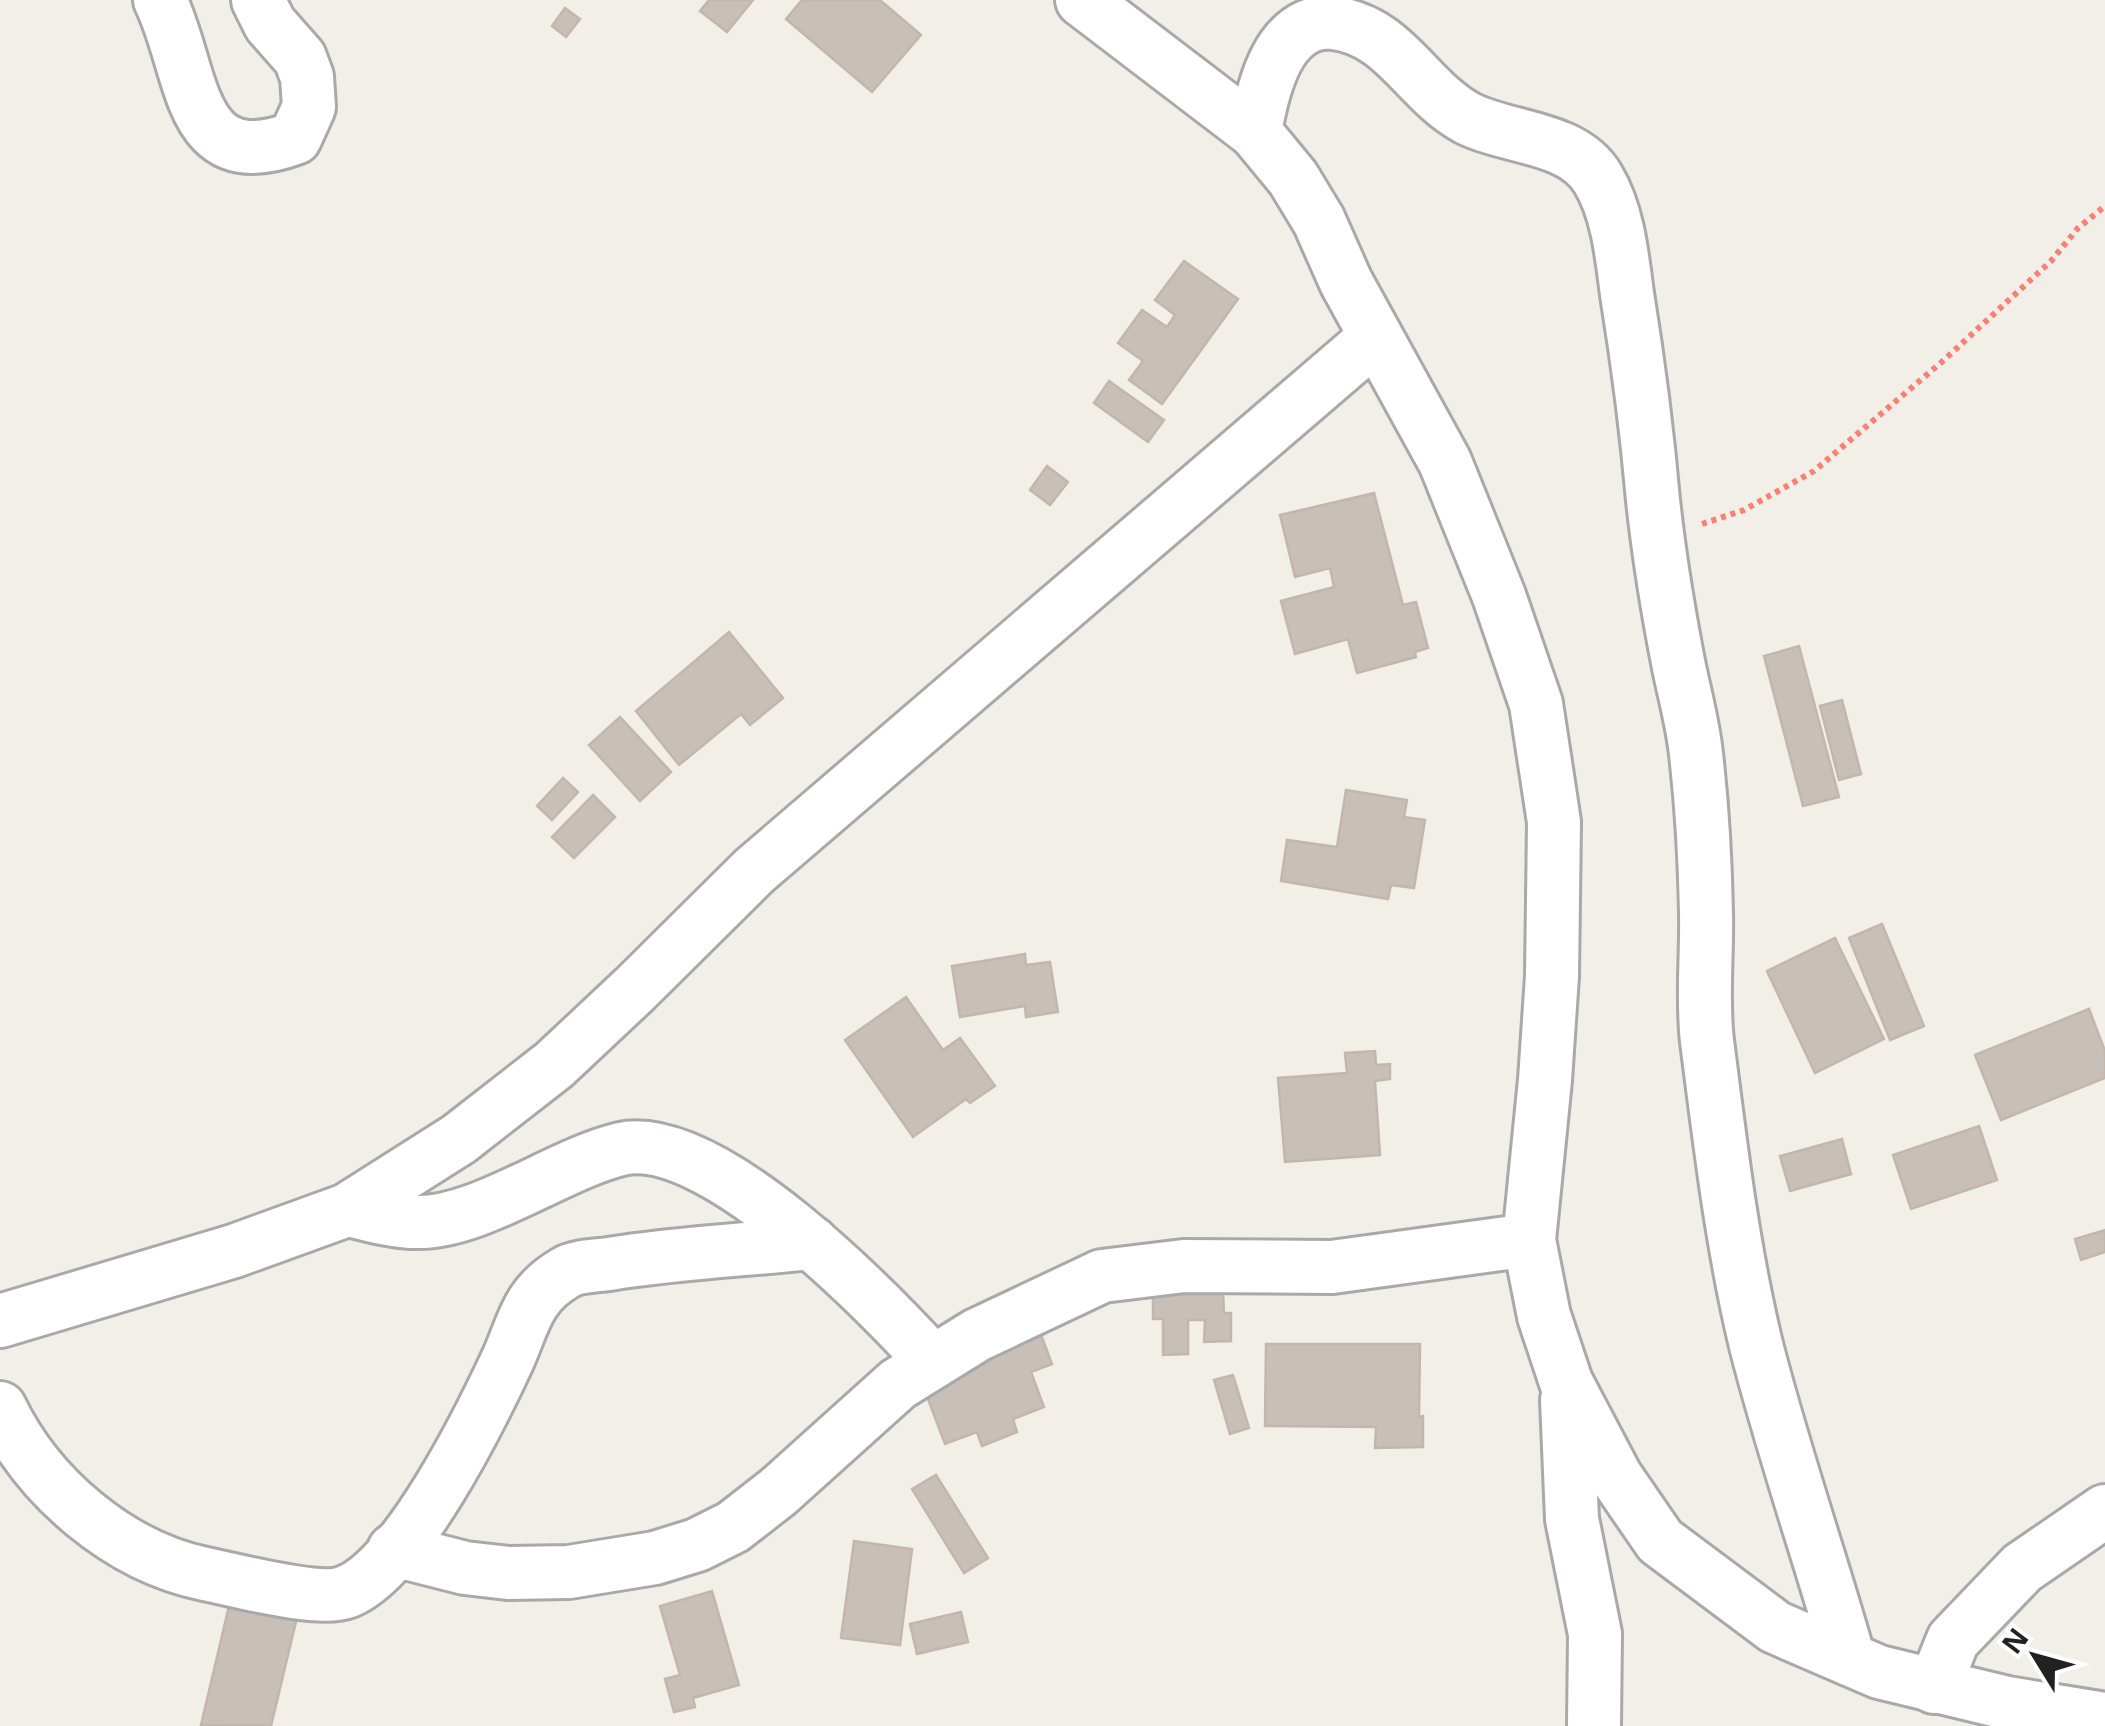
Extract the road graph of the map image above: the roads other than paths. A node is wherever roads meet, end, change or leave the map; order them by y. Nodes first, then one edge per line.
1 (160, 0) edge
2 (258, 0) edge
3 (1105, 8) edge
4 (1255, 132) junction
5 (1376, 337) junction
6 (347, 1210) junction
7 (1529, 1240) junction
8 (812, 1243) junction
9 (0, 1321) edge
10 (933, 1362) junction
11 (1566, 1382) junction
12 (0, 1408) edge
13 (2105, 1511) edge
14 (394, 1550) junction
15 (1849, 1659) junction
16 (1934, 1687) junction
17 (2105, 1719) edge
18 (1594, 1726) edge

1 - 2 street
3 - 4 street
4 - 5 street
4 - 15 street
5 - 6 street
5 - 7 street
6 - 8 street
6 - 9 street
7 - 10 street
7 - 11 street
8 - 10 street
8 - 14 street
10 - 14 street
11 - 15 street
11 - 18 street
12 - 14 street
13 - 16 street
15 - 16 street
16 - 17 street

